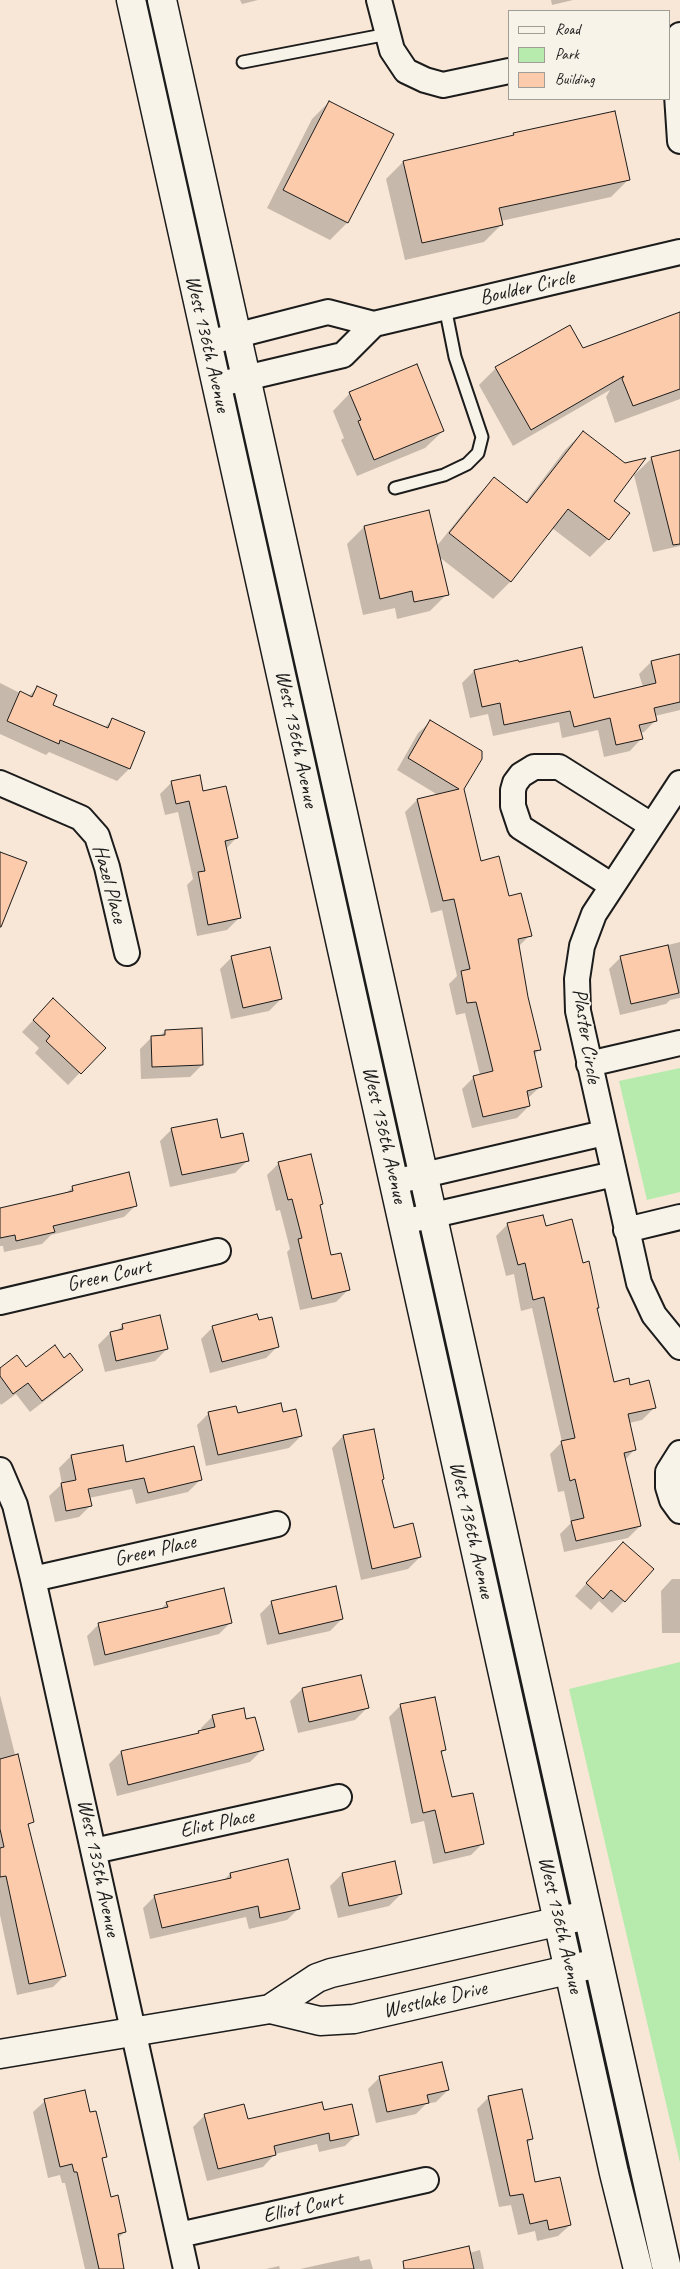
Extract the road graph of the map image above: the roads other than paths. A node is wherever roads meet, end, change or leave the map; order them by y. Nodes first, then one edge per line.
1 (131, 0) edge
2 (162, 0) edge
3 (379, 0) edge
4 (388, 34) junction
5 (677, 51) edge
6 (243, 62) dead end
7 (508, 71) edge
8 (680, 141) edge
9 (680, 252) edge
10 (445, 307) junction
11 (374, 324) junction
12 (236, 336) junction
13 (207, 343) junction
14 (245, 378) junction
15 (216, 385) junction
16 (395, 488) dead end
17 (0, 783) edge
18 (680, 783) edge
19 (650, 825) junction
20 (611, 886) junction
21 (127, 952) dead end
22 (680, 1043) edge
23 (589, 1064) junction
24 (604, 1133) junction
25 (423, 1174) junction
26 (614, 1174) junction
27 (394, 1182) junction
28 (432, 1215) junction
29 (680, 1217) edge
30 (403, 1222) junction
31 (626, 1230) junction
32 (218, 1251) dead end
33 (0, 1302) edge
34 (680, 1347) edge
35 (680, 1453) edge
36 (0, 1470) edge
37 (680, 1511) edge
38 (277, 1524) dead end
39 (33, 1579) junction
40 (339, 1797) dead end
41 (94, 1851) junction
42 (587, 1915) junction
43 (560, 1922) junction
44 (598, 1964) junction
45 (570, 1969) junction
46 (270, 2009) junction
47 (134, 2032) junction
48 (0, 2054) edge
49 (426, 2180) dead end
50 (179, 2235) junction
51 (186, 2269) edge
52 (638, 2269) edge
53 (667, 2269) edge

1 - 13 main road, West 136th Avenue
2 - 12 main road, West 136th Avenue
3 - 4 street
4 - 6 lane
4 - 7 street
5 - 8 street
9 - 10 street, Boulder Circle
10 - 11 street, Boulder Circle
10 - 16 lane
11 - 12 street, Boulder Circle
11 - 14 street
12 - 13 street, Boulder Circle
12 - 14 main road, West 136th Avenue
13 - 15 main road, West 136th Avenue
14 - 15 street
14 - 25 main road, West 136th Avenue
15 - 27 main road, West 136th Avenue
17 - 21 street, Hazel Place
18 - 19 street, Plaster Circle
19 - 20 street, Plaster Circle
19 - 20 street
20 - 23 street, Plaster Circle
22 - 23 street
23 - 24 street, Plaster Circle
24 - 25 street
24 - 26 street, Plaster Circle
25 - 27 street
25 - 28 main road, West 136th Avenue
26 - 28 street
26 - 31 street, Plaster Circle
27 - 30 main road, West 136th Avenue
28 - 30 street
28 - 42 main road, West 136th Avenue
29 - 31 street
30 - 43 main road, West 136th Avenue
31 - 34 street, Plaster Circle
32 - 33 street, Green Court
35 - 37 street
36 - 39 street, West 135th Avenue
38 - 39 street, Green Place
39 - 41 street, West 135th Avenue
40 - 41 street, Eliot Place
41 - 47 street, West 135th Avenue
42 - 43 main road, Westlake Drive
42 - 44 main road, West 136th Avenue
43 - 45 main road, West 136th Avenue
43 - 46 main road, Westlake Drive
44 - 45 main road, Westlake Drive
44 - 53 main road, West 136th Avenue
45 - 46 main road, Westlake Drive
45 - 52 main road, West 136th Avenue
46 - 47 main road, Westlake Drive
47 - 48 main road, Westlake Drive
47 - 50 street, West 135th Avenue
49 - 50 street, Elliot Court
50 - 51 street, West 135th Avenue

